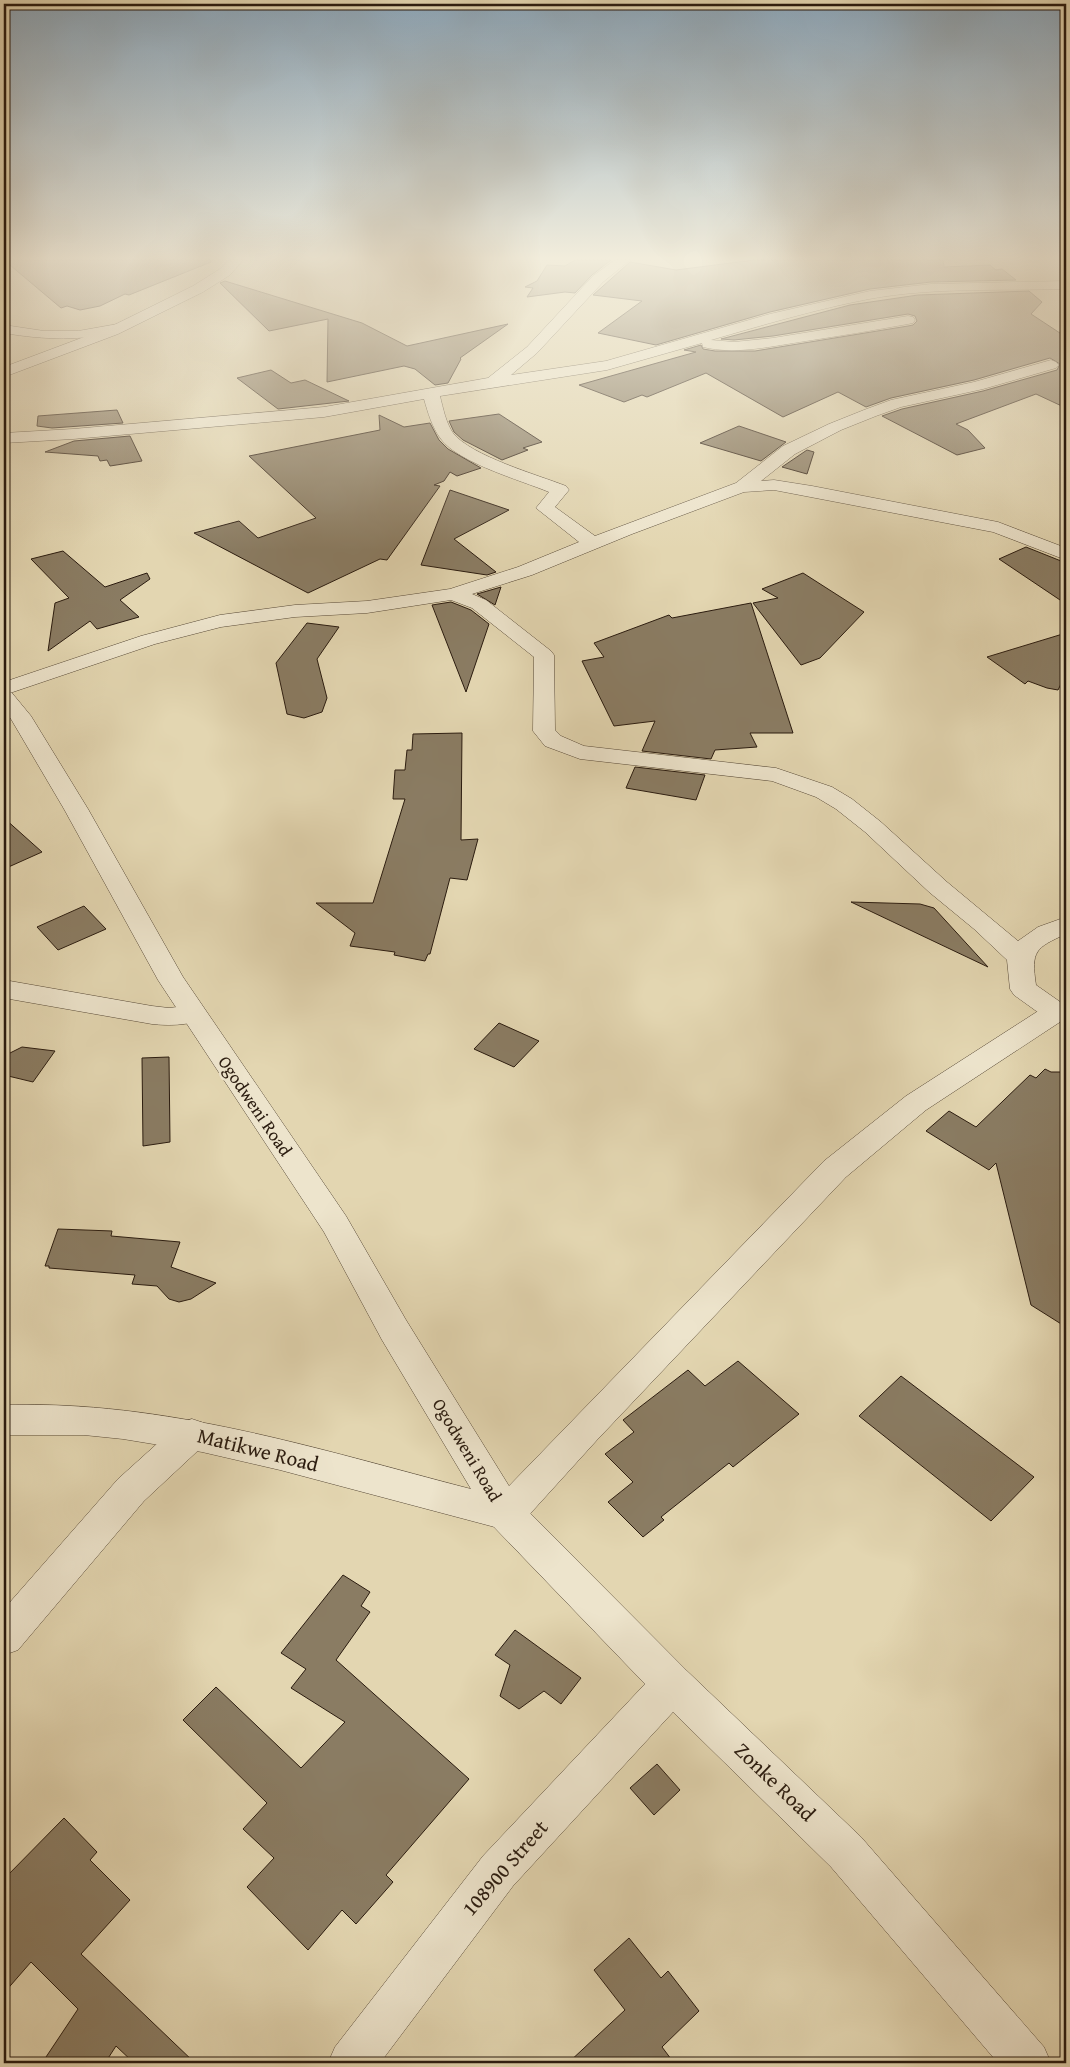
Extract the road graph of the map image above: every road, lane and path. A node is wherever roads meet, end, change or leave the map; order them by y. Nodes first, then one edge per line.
1 (48, 356) edge
2 (524, 356) edge
3 (637, 356) edge
4 (1051, 365) dead end
5 (4, 372) edge
6 (493, 382) junction
7 (431, 394) junction
8 (4, 438) edge
9 (742, 487) junction
10 (592, 544) junction
11 (1066, 554) edge
12 (453, 594) junction
13 (4, 688) edge
14 (4, 698) edge
15 (1066, 925) edge
16 (1020, 957) junction
17 (4, 989) edge
18 (1061, 1011) edge
19 (193, 1014) junction
20 (4, 1420) edge
21 (192, 1434) junction
22 (506, 1514) junction
23 (4, 1637) edge
24 (672, 1684) junction
25 (350, 2063) edge
26 (1028, 2063) edge

1 - 5 street
2 - 6 street
3 - 6 street
4 - 9 street
6 - 7 street
7 - 8 street
7 - 10 street
9 - 10 street
9 - 11 street
10 - 12 street
12 - 13 street
12 - 16 street
14 - 19 street, Ogodweni Road
15 - 16 street
16 - 18 street
17 - 19 street
18 - 22 street
19 - 22 street, Ogodweni Road
20 - 21 street, Matikwe Road
21 - 22 street, Matikwe Road
21 - 23 street
22 - 24 street, Zonke Road
24 - 25 street, 108900 Street
24 - 26 street, Zonke Road

